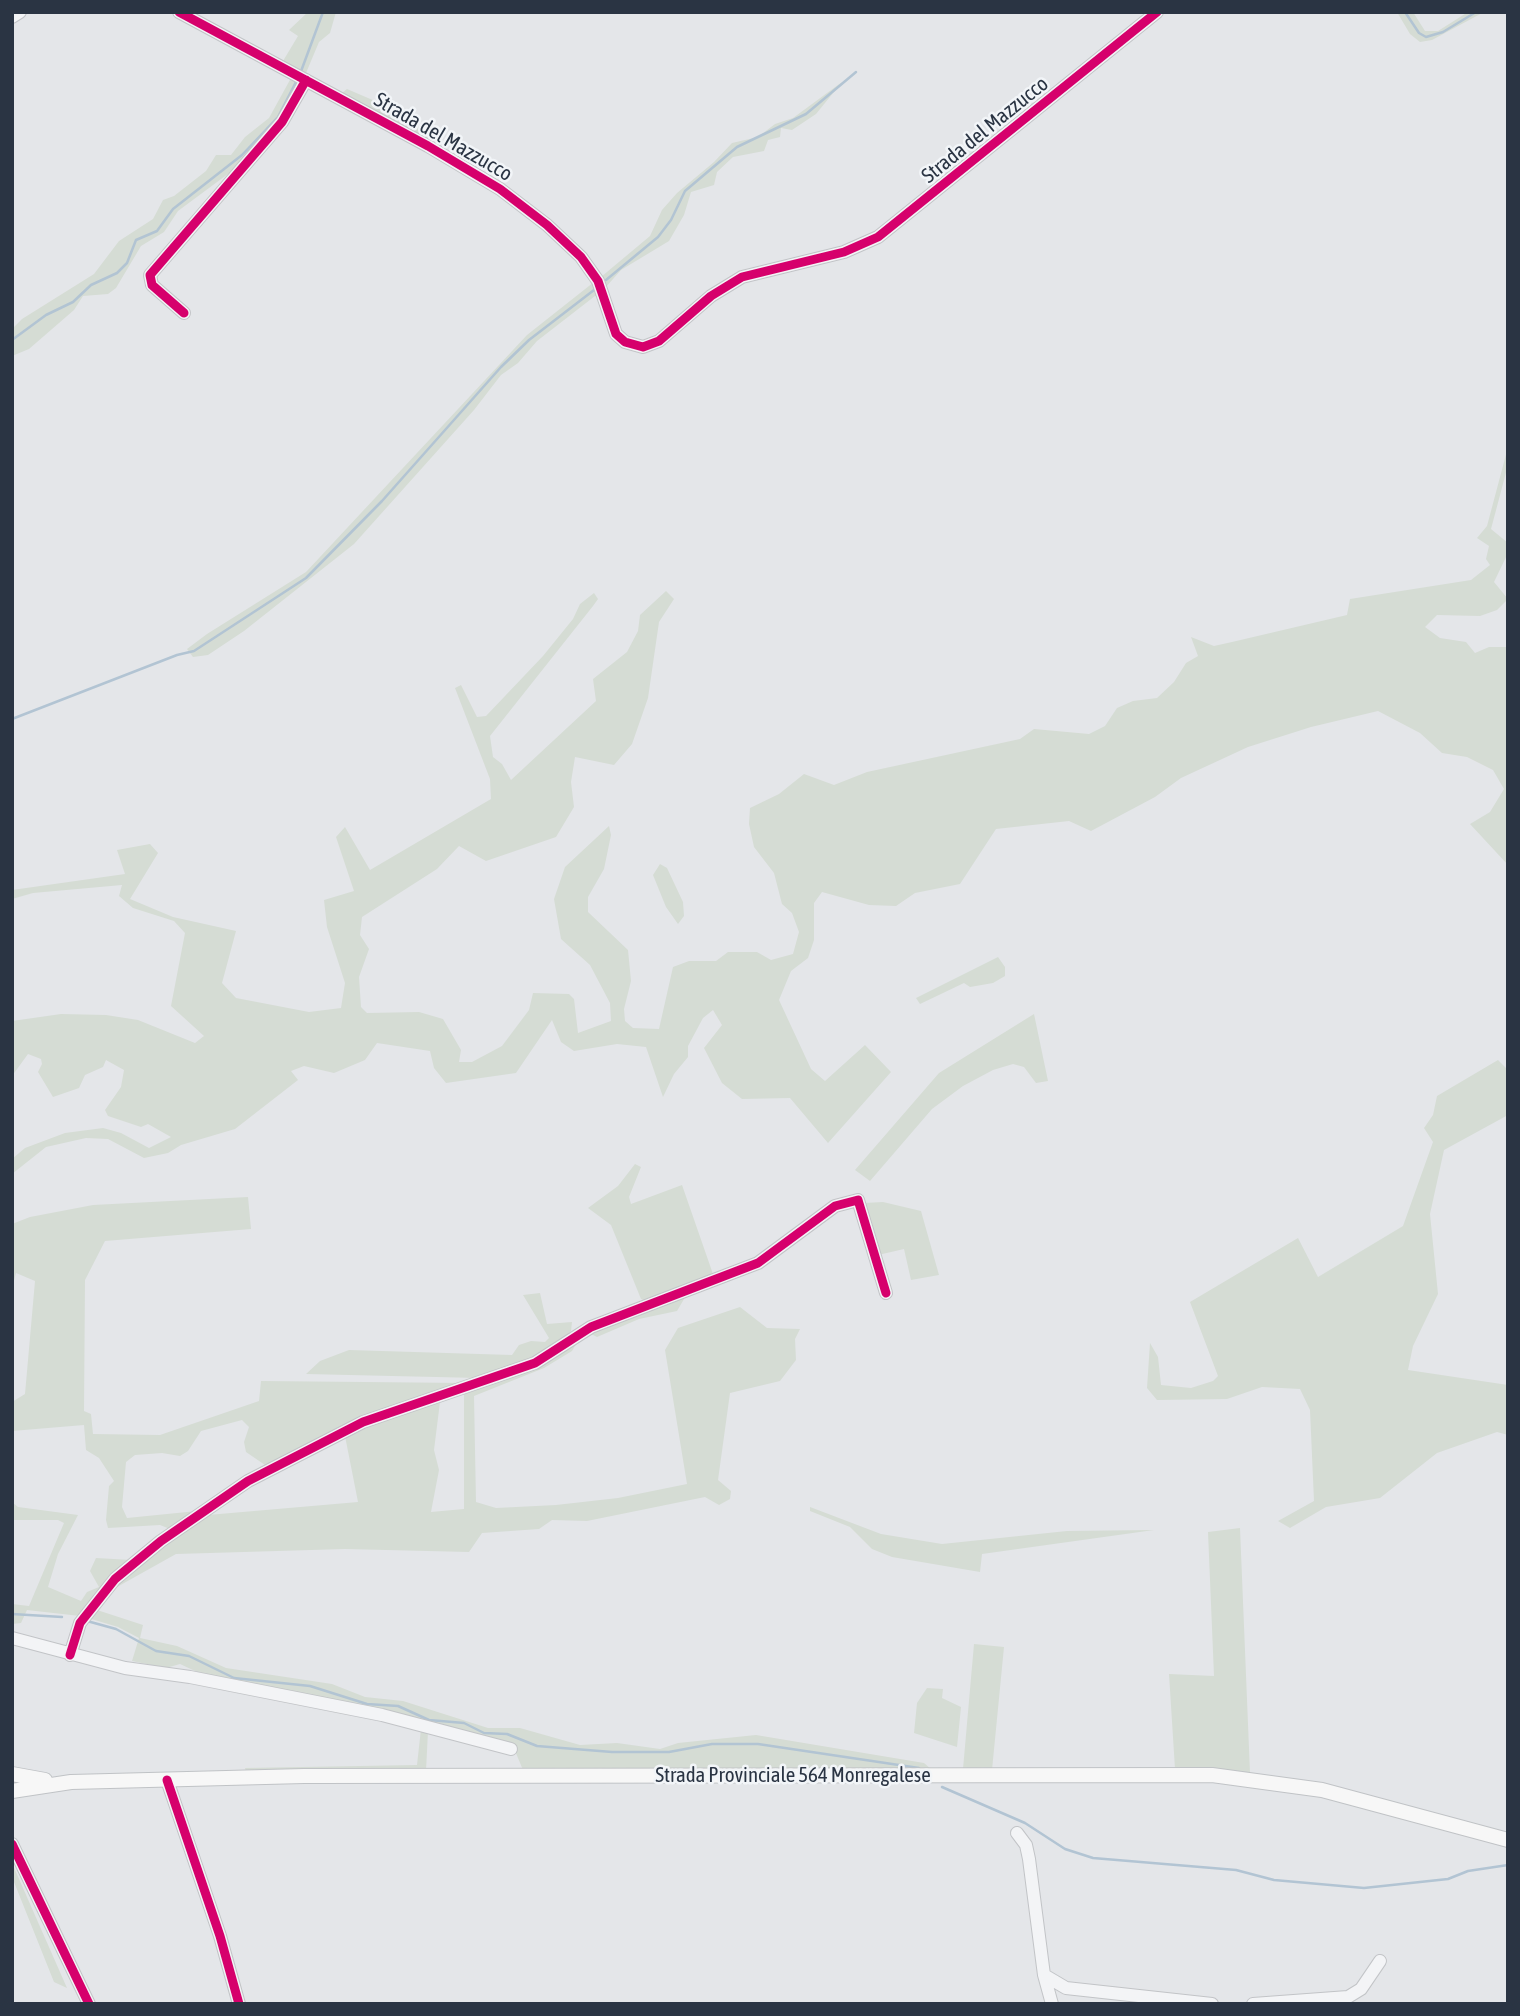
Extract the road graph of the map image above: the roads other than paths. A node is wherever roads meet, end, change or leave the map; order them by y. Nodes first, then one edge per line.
1 (20, 12) edge
2 (178, 12) edge
3 (1157, 12) edge
4 (12, 17) edge
5 (306, 80) junction
6 (184, 313) dead end
7 (886, 1293) dead end
8 (12, 1638) edge
9 (70, 1655) junction
10 (511, 1749) dead end
11 (12, 1774) edge
12 (167, 1780) junction
13 (71, 1782) junction
14 (12, 1791) edge
15 (1017, 1833) dead end
16 (1508, 1840) edge
17 (12, 1844) edge
18 (1380, 1961) dead end
19 (1044, 1975) junction
20 (89, 2004) edge
21 (239, 2004) edge
22 (1052, 2004) edge
23 (1212, 2004) edge
24 (1253, 2004) edge

1 - 4 street
2 - 5 street, Strada del Mazzucco
3 - 5 street, Strada del Mazzucco
5 - 6 street
7 - 9 street
8 - 9 street
9 - 10 street
11 - 13 main road, Strada Provinciale 564 Monregalese
12 - 13 main road, Strada Provinciale 564 Monregalese
12 - 16 main road, Strada Provinciale 564 Monregalese
12 - 21 street
13 - 14 main road, Strada Provinciale 564 Monregalese
15 - 19 street
17 - 20 street
18 - 24 street
19 - 22 street
19 - 23 street

